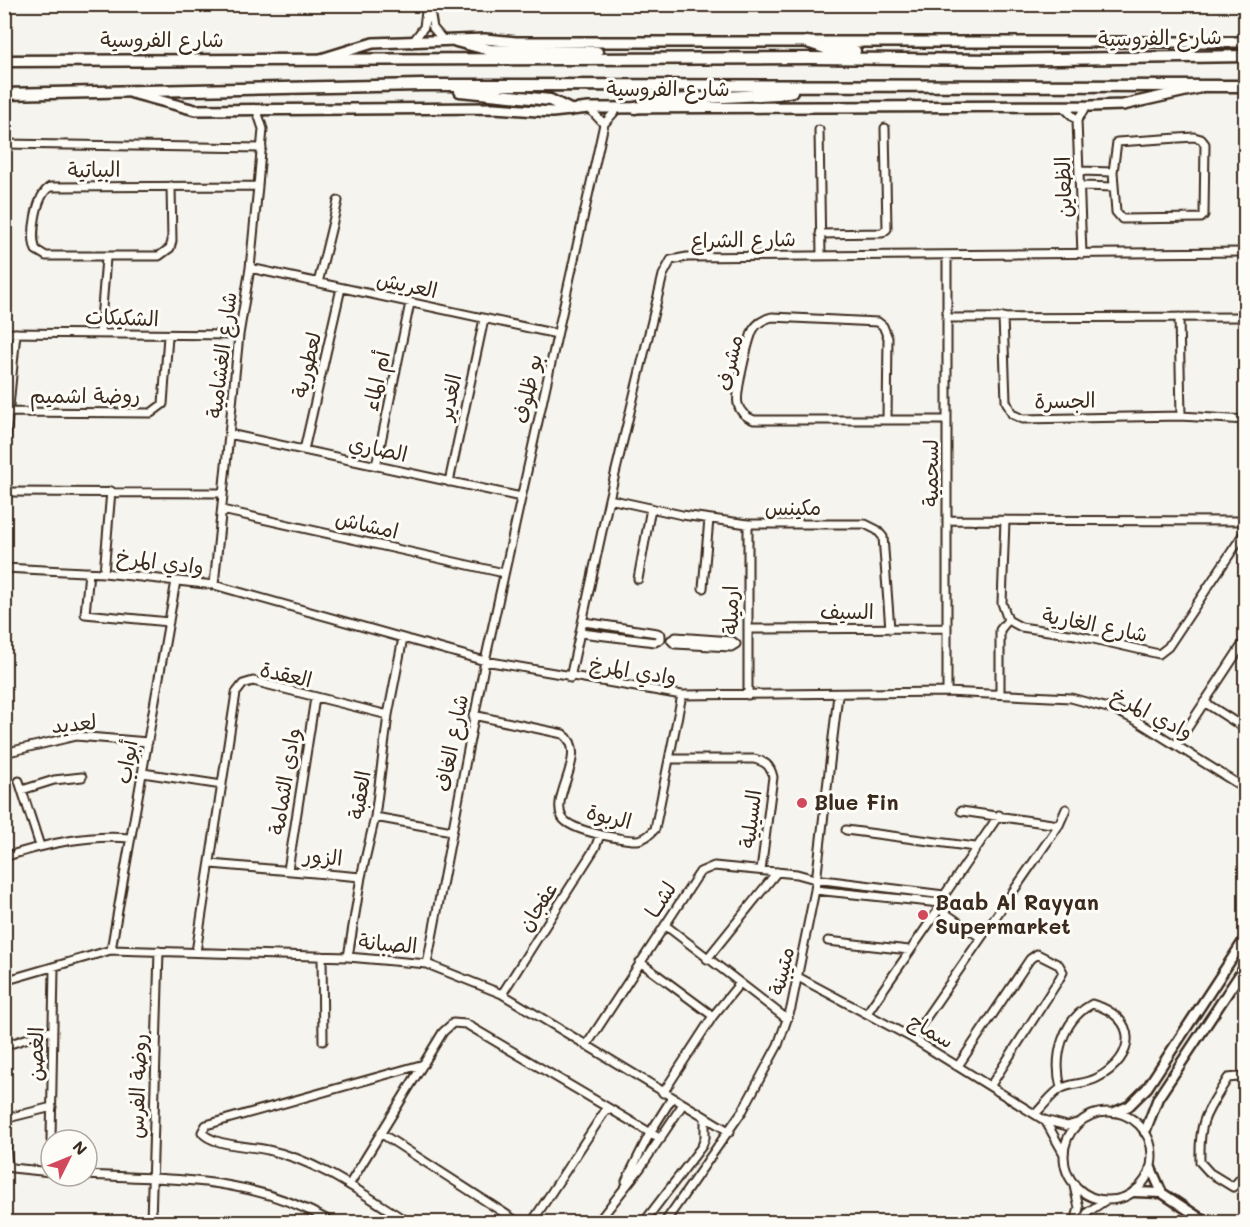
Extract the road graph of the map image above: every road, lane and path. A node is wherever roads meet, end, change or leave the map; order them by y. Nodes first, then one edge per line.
1 (428, 4) edge
2 (451, 42) junction
3 (807, 42) junction
4 (1245, 42) edge
5 (412, 43) junction
6 (1245, 56) edge
7 (642, 58) junction
8 (319, 60) junction
9 (996, 60) junction
10 (4, 61) edge
11 (24, 61) junction
12 (4, 68) edge
13 (436, 86) junction
14 (1210, 86) junction
15 (1245, 86) edge
16 (807, 87) junction
17 (128, 92) junction
18 (4, 94) edge
19 (1062, 106) junction
20 (1086, 106) junction
21 (589, 108) junction
22 (618, 108) junction
23 (634, 108) junction
24 (570, 110) junction
25 (257, 111) junction
26 (274, 111) junction
27 (1077, 120) junction
28 (604, 124) junction
29 (885, 128) dead end
30 (263, 129) junction
31 (819, 130) dead end
32 (4, 144) edge
33 (262, 148) junction
34 (1081, 171) junction
35 (1113, 172) junction
36 (171, 186) junction
37 (258, 186) junction
38 (1081, 186) junction
39 (1114, 188) junction
40 (338, 201) dead end
41 (820, 234) junction
42 (1245, 252) edge
43 (1082, 254) junction
44 (947, 255) junction
45 (820, 256) junction
46 (106, 258) junction
47 (250, 267) junction
48 (318, 283) junction
49 (341, 288) junction
50 (410, 303) junction
51 (1003, 317) junction
52 (1179, 317) junction
53 (1245, 317) edge
54 (947, 318) junction
55 (484, 319) junction
56 (4, 333) edge
57 (16, 333) junction
58 (99, 333) junction
59 (557, 334) junction
60 (239, 335) junction
61 (168, 336) junction
62 (9, 412) junction
63 (1181, 416) junction
64 (887, 419) junction
65 (947, 420) junction
66 (1244, 420) edge
67 (229, 434) junction
68 (304, 450) junction
69 (4, 459) edge
70 (376, 466) junction
71 (1245, 481) edge
72 (449, 482) junction
73 (111, 491) junction
74 (4, 492) edge
75 (224, 493) junction
76 (521, 497) junction
77 (609, 500) junction
78 (651, 508) junction
79 (222, 510) junction
80 (709, 519) junction
81 (947, 520) junction
82 (1005, 520) junction
83 (1245, 521) edge
84 (747, 524) junction
85 (1245, 526) edge
86 (4, 568) edge
87 (89, 572) junction
88 (104, 573) junction
89 (504, 573) junction
90 (638, 579) dead end
91 (176, 581) junction
92 (214, 585) junction
93 (703, 588) dead end
94 (1008, 620) junction
95 (169, 622) junction
96 (584, 622) junction
97 (614, 627) junction
98 (947, 628) junction
99 (748, 629) junction
100 (890, 629) junction
101 (638, 630) junction
102 (581, 633) junction
103 (612, 637) junction
104 (403, 638) junction
105 (637, 640) junction
106 (693, 641) dead end
107 (1245, 642) edge
108 (748, 643) junction
109 (485, 661) junction
110 (570, 678) junction
111 (947, 692) junction
112 (1000, 693) junction
113 (682, 695) junction
114 (748, 695) junction
115 (838, 695) junction
116 (315, 698) junction
117 (1204, 702) junction
118 (388, 715) junction
119 (473, 715) junction
120 (1245, 729) edge
121 (148, 742) junction
122 (1177, 744) junction
123 (4, 753) edge
124 (670, 759) junction
125 (143, 773) junction
126 (82, 777) dead end
127 (19, 781) dead end
128 (222, 785) junction
129 (1245, 789) edge
130 (22, 790) junction
131 (1066, 809) dead end
132 (961, 811) dead end
133 (999, 815) junction
134 (375, 817) junction
135 (1059, 825) junction
136 (846, 830) dead end
137 (452, 831) junction
138 (600, 835) junction
139 (131, 838) junction
140 (40, 846) junction
141 (975, 847) junction
142 (4, 857) edge
143 (211, 864) junction
144 (288, 870) junction
145 (761, 870) junction
146 (777, 872) junction
147 (361, 877) junction
148 (815, 879) junction
149 (815, 890) junction
150 (944, 895) junction
151 (939, 906) junction
152 (665, 925) junction
153 (980, 937) junction
154 (1245, 937) edge
155 (828, 941) dead end
156 (111, 950) junction
157 (909, 950) junction
158 (159, 951) junction
159 (196, 952) junction
160 (322, 957) junction
161 (348, 957) junction
162 (707, 959) junction
163 (640, 962) junction
164 (427, 964) junction
165 (1245, 965) edge
166 (54, 968) junction
167 (798, 977) junction
168 (4, 981) edge
169 (740, 983) junction
170 (502, 994) junction
171 (867, 1013) junction
172 (713, 1016) junction
173 (787, 1019) junction
174 (53, 1030) junction
175 (912, 1038) junction
176 (323, 1041) dead end
177 (4, 1046) edge
178 (586, 1046) junction
179 (424, 1064) junction
180 (958, 1066) junction
181 (1245, 1082) edge
182 (991, 1085) junction
183 (1061, 1088) junction
184 (663, 1093) junction
185 (672, 1098) junction
186 (683, 1104) junction
187 (52, 1107) junction
188 (607, 1108) junction
189 (1114, 1112) junction
190 (1035, 1114) junction
191 (705, 1117) junction
192 (4, 1119) edge
193 (1044, 1120) junction
194 (1080, 1122) junction
195 (4, 1126) edge
196 (51, 1128) edge
197 (730, 1132) junction
198 (1145, 1132) junction
199 (650, 1133) junction
200 (382, 1134) junction
201 (661, 1139) junction
202 (1064, 1155) junction
203 (1151, 1168) junction
204 (39, 1171) edge
205 (1245, 1172) edge
206 (99, 1175) edge
207 (151, 1178) junction
208 (1074, 1183) junction
209 (349, 1185) junction
210 (1134, 1192) junction
211 (1162, 1193) junction
212 (619, 1194) junction
213 (1106, 1200) junction
214 (151, 1222) edge
215 (332, 1222) edge
216 (408, 1222) edge
217 (518, 1222) edge
218 (532, 1222) edge
219 (598, 1222) edge
220 (644, 1222) edge
221 (665, 1222) edge
222 (1075, 1222) edge
223 (1082, 1222) edge
224 (1206, 1222) edge

1 - 2 street
1 - 5 street
2 - 3 main road, شارع الفروسية
2 - 5 main road, شارع الفروسية
2 - 7 highway
3 - 4 main road, شارع الفروسية
3 - 9 highway
5 - 8 main road, شارع الفروسية
6 - 9 highway, شارع الفروسية
7 - 8 highway, شارع الفروسية
7 - 9 highway, شارع الفروسية
8 - 11 highway, شارع الفروسية
10 - 11 highway, شارع الفروسية
11 - 12 highway
13 - 16 highway, شارع الفروسية
13 - 17 highway, شارع الفروسية
13 - 24 highway
14 - 15 highway, شارع الفروسية
14 - 16 highway, شارع الفروسية
14 - 20 main road, شارع الفروسية
16 - 23 highway
17 - 18 highway, شارع الفروسية
17 - 25 main road, شارع الفروسية
19 - 20 main road, شارع الفروسية
19 - 23 main road, شارع الفروسية
19 - 27 street
20 - 27 street
21 - 22 main road, شارع الفروسية
21 - 24 main road, شارع الفروسية
21 - 28 street
22 - 23 main road, شارع الفروسية
22 - 28 street, بو ظلوف
24 - 26 main road, شارع الفروسية
25 - 26 main road, شارع الفروسية
25 - 30 street, شارع الغشامية
26 - 30 street, شارع الغشامية
27 - 34 street, الظعاين
28 - 59 street, بو ظلوف
29 - 41 street
30 - 33 street, شارع الغشامية
31 - 41 street
32 - 33 street
33 - 37 street, شارع الغشامية
34 - 35 street
34 - 38 street, الظعاين
35 - 39 street
35 - 39 street
36 - 37 street, البياتية
36 - 46 street, البياتية
36 - 46 street, البياتية
37 - 47 street, شارع الغشامية
38 - 39 street
38 - 43 street, الظعاين
40 - 48 street
41 - 45 street
42 - 43 street, شارع الشراع
43 - 44 street, شارع الشراع
44 - 45 street, شارع الشراع
44 - 54 street, لسحمية
45 - 77 street, شارع الشراع
46 - 58 street
47 - 48 street, العريش
47 - 60 street, شارع الغشامية
48 - 49 street, العريش
49 - 50 street, العريش
49 - 68 street, لعطورية
50 - 55 street, العريش
50 - 70 street, أم الماء
51 - 52 street
51 - 54 street
51 - 63 street, الجسرة
52 - 53 street
52 - 63 street
54 - 65 street, لسحمية
55 - 59 street, العريش
55 - 72 street, الغدير
56 - 57 street, الشكيكات
57 - 58 street, الشكيكات
57 - 62 street
58 - 61 street, الشكيكات
59 - 76 street, بو ظلوف
60 - 61 street, الشكيكات
60 - 67 street, شارع الغشامية
61 - 62 street, روضة اشميم
62 - 69 street
63 - 66 street, الجسرة
64 - 64 street, مشرف
64 - 65 street, مشرف
65 - 81 street, لسحمية
66 - 71 street
67 - 68 street, الصاري
67 - 75 street, شارع الغشامية
68 - 70 street, الصاري
70 - 72 street, الصاري
72 - 76 street, الصاري
73 - 74 street
73 - 75 street
73 - 88 street
75 - 79 street, شارع الغشامية
76 - 89 street, بو ظلوف
77 - 78 street, مكينس
77 - 96 street, شارع الشراع
78 - 80 street, مكينس
78 - 90 street
79 - 89 street, امشاش
79 - 92 street, شارع الغشامية
80 - 84 street, مكينس
80 - 93 street
81 - 82 street
81 - 98 street, لسحمية
82 - 83 street
82 - 94 street
84 - 99 street, ارميلة
84 - 100 street, مكينس
85 - 94 street, شارع الغارية
86 - 87 street, وادي المرخ
87 - 88 street, وادي المرخ
87 - 95 street
88 - 91 street, وادي المرخ
89 - 109 street, بو ظلوف
91 - 92 street, وادي المرخ
91 - 95 street, أبواب
92 - 104 street, وادي المرخ
94 - 112 street
95 - 121 street, أبواب
96 - 97 street
96 - 102 street, شارع الشراع
97 - 101 street
97 - 103 street
98 - 100 street, السيف
98 - 111 street, لسحمية
99 - 100 street, السيف
99 - 108 street, ارميلة
101 - 105 street
101 - 105 street
102 - 103 street
102 - 110 street, شارع الشراع
103 - 105 street
104 - 109 street, وادي المرخ
104 - 118 street, العقبة
106 - 108 street
107 - 117 street
108 - 114 street, ارميلة
109 - 110 street, وادي المرخ
109 - 119 street, شارع الغاف
110 - 113 street, وادي المرخ
111 - 112 street, وادي المرخ
111 - 115 street, وادي المرخ
112 - 122 street, وادي المرخ
113 - 114 street, وادي المرخ
113 - 124 street, الربوة
114 - 115 street, وادي المرخ
115 - 148 street, متيبنة
116 - 118 street, العقدة
116 - 128 street, العقدة
116 - 144 street, وادى الثمامة
117 - 120 street
117 - 122 street
118 - 134 street, العقبة
119 - 137 street, شارع الغاف
119 - 138 street, الربوة
121 - 123 street, لعديد
121 - 125 street, أبواب
122 - 129 street, وادي المرخ
124 - 138 street, الربوة
124 - 145 street, السيلية
125 - 128 street
125 - 139 street, أبواب
126 - 130 street
127 - 130 street
128 - 143 street, العقدة
130 - 140 street
131 - 135 street
132 - 133 street
133 - 135 street
133 - 141 street
134 - 137 street
134 - 147 street, العقبة
135 - 153 street
136 - 141 street
137 - 164 street, شارع الغاف
138 - 170 street, عفجان
139 - 140 street
139 - 156 street, أبواب
140 - 142 street
141 - 150 street
143 - 144 street, الزور
143 - 159 street, العقدة
144 - 147 street, الزور
145 - 146 street, لشــا
145 - 152 street, لشــا
146 - 148 street, لشــا
146 - 162 street
147 - 161 street, العقبة
148 - 149 street, متيبنة
148 - 150 street, لشــا
149 - 151 street
149 - 167 street, متيبنة
150 - 151 street
151 - 153 street
151 - 157 street
152 - 162 street
152 - 163 street, لشــا
153 - 175 street
154 - 189 street
155 - 157 street
156 - 158 street, الصبانة
156 - 166 street, الصبانة
157 - 171 street
158 - 159 street, الصبانة
158 - 207 street, روضة الفرس
159 - 160 street, الصبانة
160 - 161 street, الصبانة
160 - 176 street
161 - 164 street, الصبانة
162 - 169 street
163 - 172 street
163 - 178 street, لشــا
164 - 170 street, الصبانة
165 - 198 street
166 - 168 street, الصبانة
166 - 174 street, الغصن
167 - 171 street, سماح
167 - 173 street, متيبنة
169 - 172 street
169 - 173 street
170 - 178 street, الصبانة
171 - 175 street, سماح
172 - 184 street
173 - 197 street, متيبنة
174 - 177 street
174 - 187 street, الغصن
175 - 180 street, سماح
178 - 184 street, الصبانة
179 - 188 street
179 - 200 street
179 - 209 street
180 - 182 street, سماح
180 - 182 street
181 - 205 street
182 - 190 street, سماح
183 - 183 street
183 - 190 street
184 - 185 street, الصبانة
185 - 186 street, الصبانة
185 - 199 street
186 - 191 street, الصبانة
186 - 201 street
187 - 192 street
187 - 196 street, الغصن
188 - 199 street
188 - 218 street
189 - 194 street
189 - 198 street
190 - 193 street, سماح
191 - 197 street, الصبانة
191 - 220 street
193 - 194 street, سماح
193 - 202 street, سماح
194 - 202 street
195 - 204 street
197 - 221 street, متيبنة
198 - 203 street
199 - 201 street
199 - 212 street
200 - 209 street
200 - 217 street
201 - 212 street
202 - 208 street
203 - 210 street
203 - 211 street
206 - 207 street
207 - 214 street, روضة الفرس
207 - 215 street
208 - 213 street
208 - 222 street
209 - 216 street
210 - 211 street
210 - 213 street
211 - 224 street
212 - 219 street
213 - 223 street

